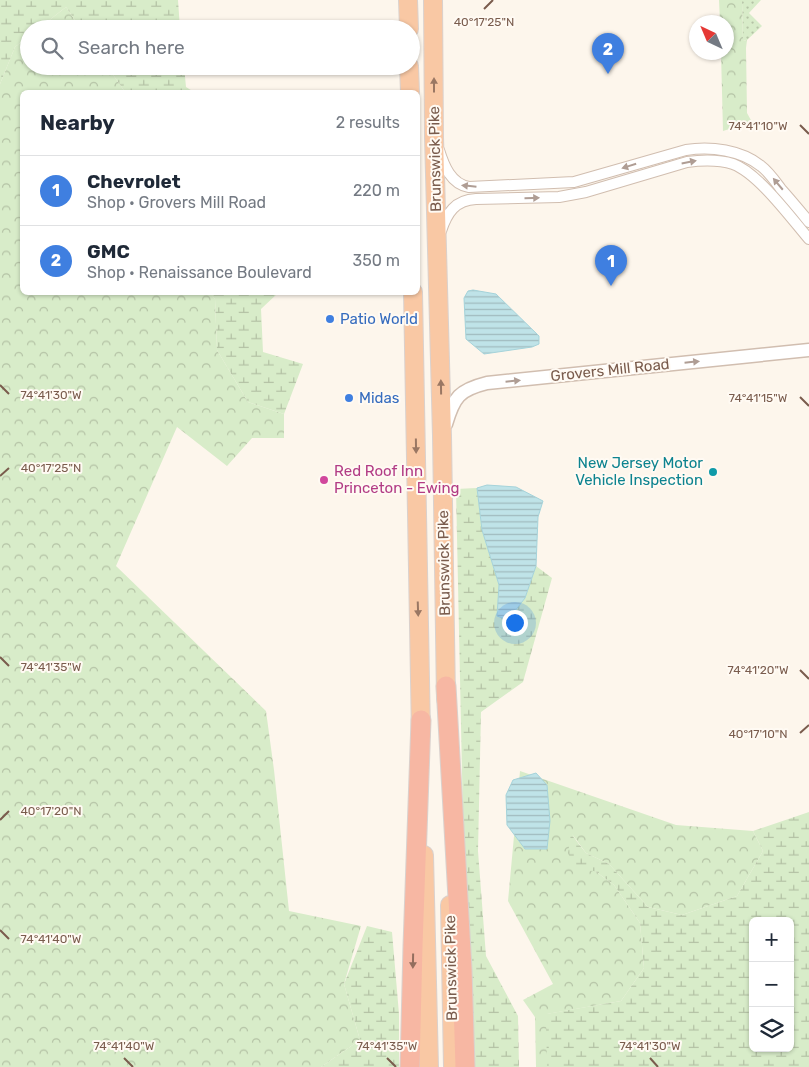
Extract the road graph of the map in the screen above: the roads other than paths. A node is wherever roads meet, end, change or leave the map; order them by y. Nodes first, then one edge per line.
1 (408, 0) edge
2 (433, 0) edge
3 (409, 20) edge
4 (409, 75) edge
5 (410, 90) edge
6 (434, 137) junction
7 (809, 222) edge
8 (809, 239) edge
9 (437, 242) junction
10 (413, 295) edge
11 (809, 350) edge
12 (442, 436) junction
13 (446, 686) junction
14 (421, 720) junction
15 (410, 1067) edge
16 (429, 1067) edge
17 (453, 1067) edge
18 (466, 1067) edge

1 - 3 highway
6 -> 2 highway, Brunswick Pike
4 - 5 highway, Brunswick Pike
7 -> 6 street
6 - 9 highway, Brunswick Pike
9 -> 8 street
12 -> 9 highway, Brunswick Pike
10 -> 14 highway, Brunswick Pike
12 -> 11 street, Grovers Mill Road
12 - 13 highway, Brunswick Pike
13 - 17 highway, Brunswick Pike
13 - 18 highway
14 -> 15 highway
14 - 16 highway, Brunswick Pike

